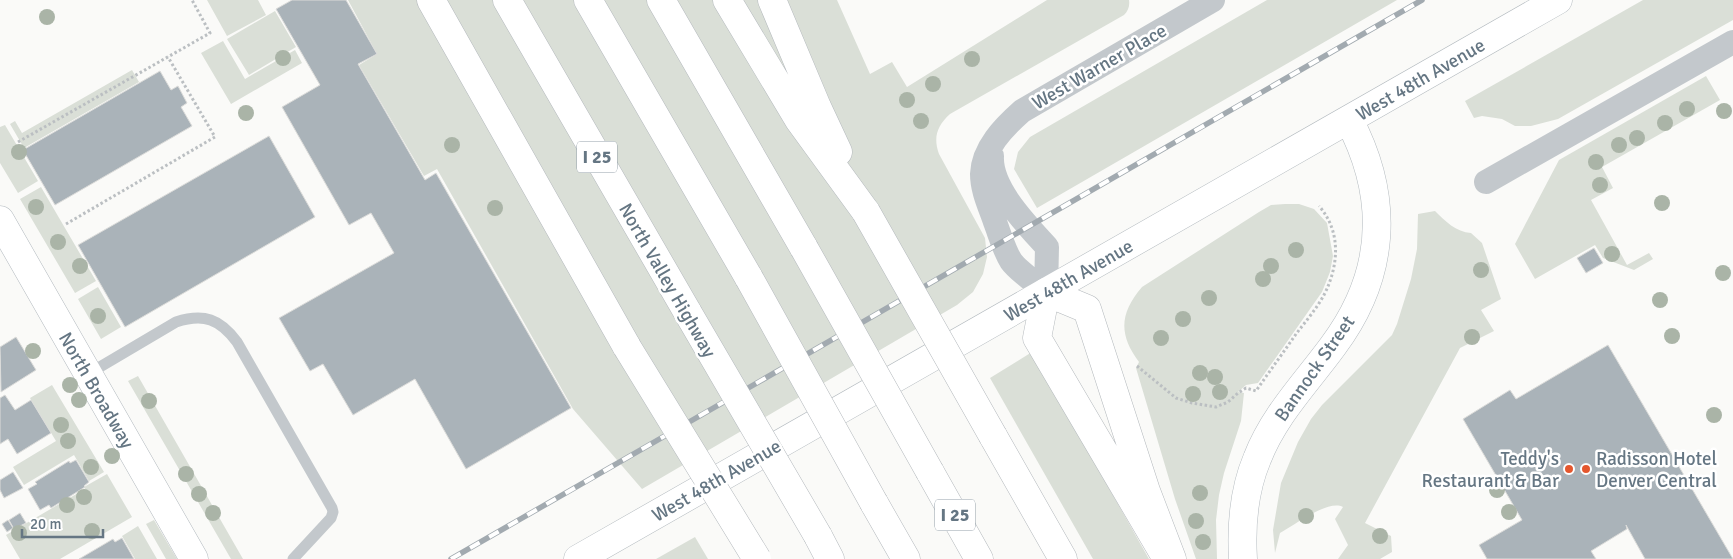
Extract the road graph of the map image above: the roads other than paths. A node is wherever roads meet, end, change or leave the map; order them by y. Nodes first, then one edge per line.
1 (410, 0) edge
2 (431, 0) edge
3 (507, 0) edge
4 (588, 0) edge
5 (661, 0) edge
6 (727, 0) edge
7 (772, 0) edge
8 (1558, 0) edge
9 (1200, 3) edge
10 (1733, 42) edge
11 (482, 91) junction
12 (1349, 120) junction
13 (993, 142) junction
14 (1486, 182) dead end
15 (866, 212) junction
16 (0, 220) edge
17 (1046, 292) junction
18 (88, 374) junction
19 (824, 547) edge
20 (194, 559) edge
21 (293, 559) edge
22 (578, 559) edge
23 (757, 559) edge
24 (906, 559) edge
25 (979, 559) edge
26 (1063, 559) edge
27 (1167, 559) edge
28 (1172, 559) edge
29 (1243, 559) edge

1 - 11 main road
2 - 11 main road
3 - 19 main road, North Valley Highway / I 25, bridge
4 - 24 main road, bridge
5 - 25 main road, I 25, bridge
6 - 15 main road
7 - 15 main road
8 - 12 main road, West 48th Avenue
9 - 13 street, West Warner Place
10 - 14 street
11 - 23 main road, bridge
12 - 17 main road, West 48th Avenue
12 - 29 main road, Bannock Street
13 - 17 street
13 - 17 street, West Warner Place
15 - 26 main road, bridge
16 - 18 main road, North Broadway
17 - 22 main road, West 48th Avenue
17 - 27 main road
17 - 28 main road
18 - 20 main road, North Broadway
18 - 21 lane

